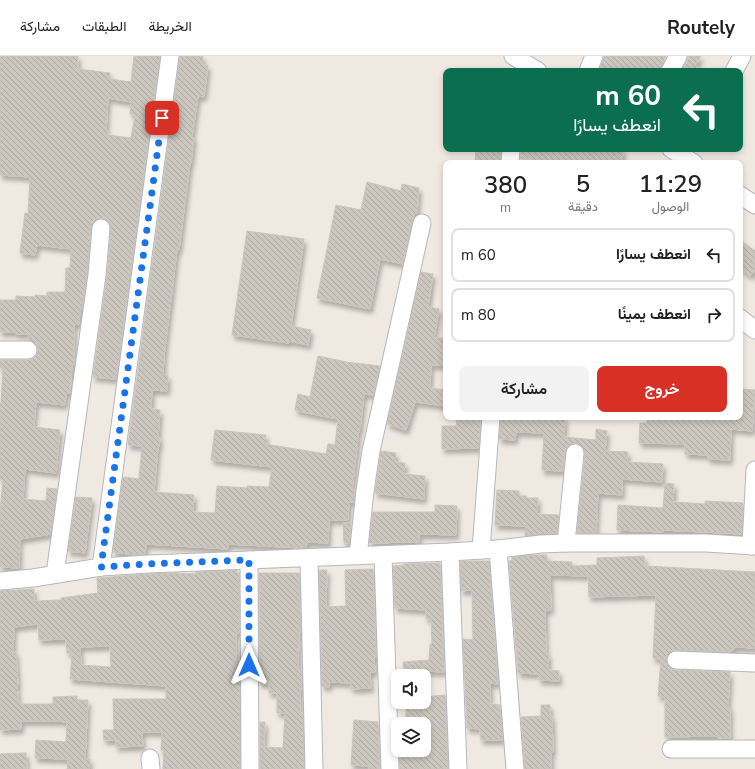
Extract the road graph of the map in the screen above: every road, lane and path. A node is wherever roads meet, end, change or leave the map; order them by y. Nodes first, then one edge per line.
1 (170, 56) edge
2 (594, 56) edge
3 (678, 56) edge
4 (742, 56) edge
5 (521, 61) edge
6 (533, 68) edge
7 (589, 68) edge
8 (672, 68) edge
9 (736, 68) edge
10 (677, 152) edge
11 (689, 158) edge
12 (743, 197) edge
13 (755, 206) edge
14 (422, 223) dead end
15 (101, 228) dead end
16 (743, 320) edge
17 (755, 330) edge
18 (0, 350) edge
19 (28, 350) dead end
20 (491, 420) edge
21 (575, 453) dead end
22 (755, 470) edge
23 (566, 543) junction
24 (753, 546) edge
25 (498, 549) junction
26 (480, 550) junction
27 (450, 552) junction
28 (383, 555) junction
29 (358, 556) junction
30 (309, 558) junction
31 (249, 560) junction
32 (101, 567) junction
33 (55, 574) junction
34 (0, 581) edge
35 (676, 660) dead end
36 (755, 663) edge
37 (672, 748) dead end
38 (755, 749) edge
39 (250, 769) edge
40 (314, 769) edge
41 (390, 769) edge
42 (458, 769) edge
43 (515, 769) edge

1 - 32 street
2 - 7 street
3 - 8 street
4 - 9 street
5 - 6 street
10 - 11 street
12 - 13 street
14 - 29 street
15 - 33 street
16 - 17 street
18 - 19 street
20 - 26 street
21 - 23 street
22 - 24 street
23 - 24 street
23 - 25 street
25 - 26 street
25 - 43 street
26 - 27 street
27 - 28 street
27 - 42 street
28 - 29 street
28 - 41 street
29 - 30 street
30 - 31 street
30 - 40 street
31 - 32 street
31 - 39 street
32 - 33 street
33 - 34 street
35 - 36 street
37 - 38 street

